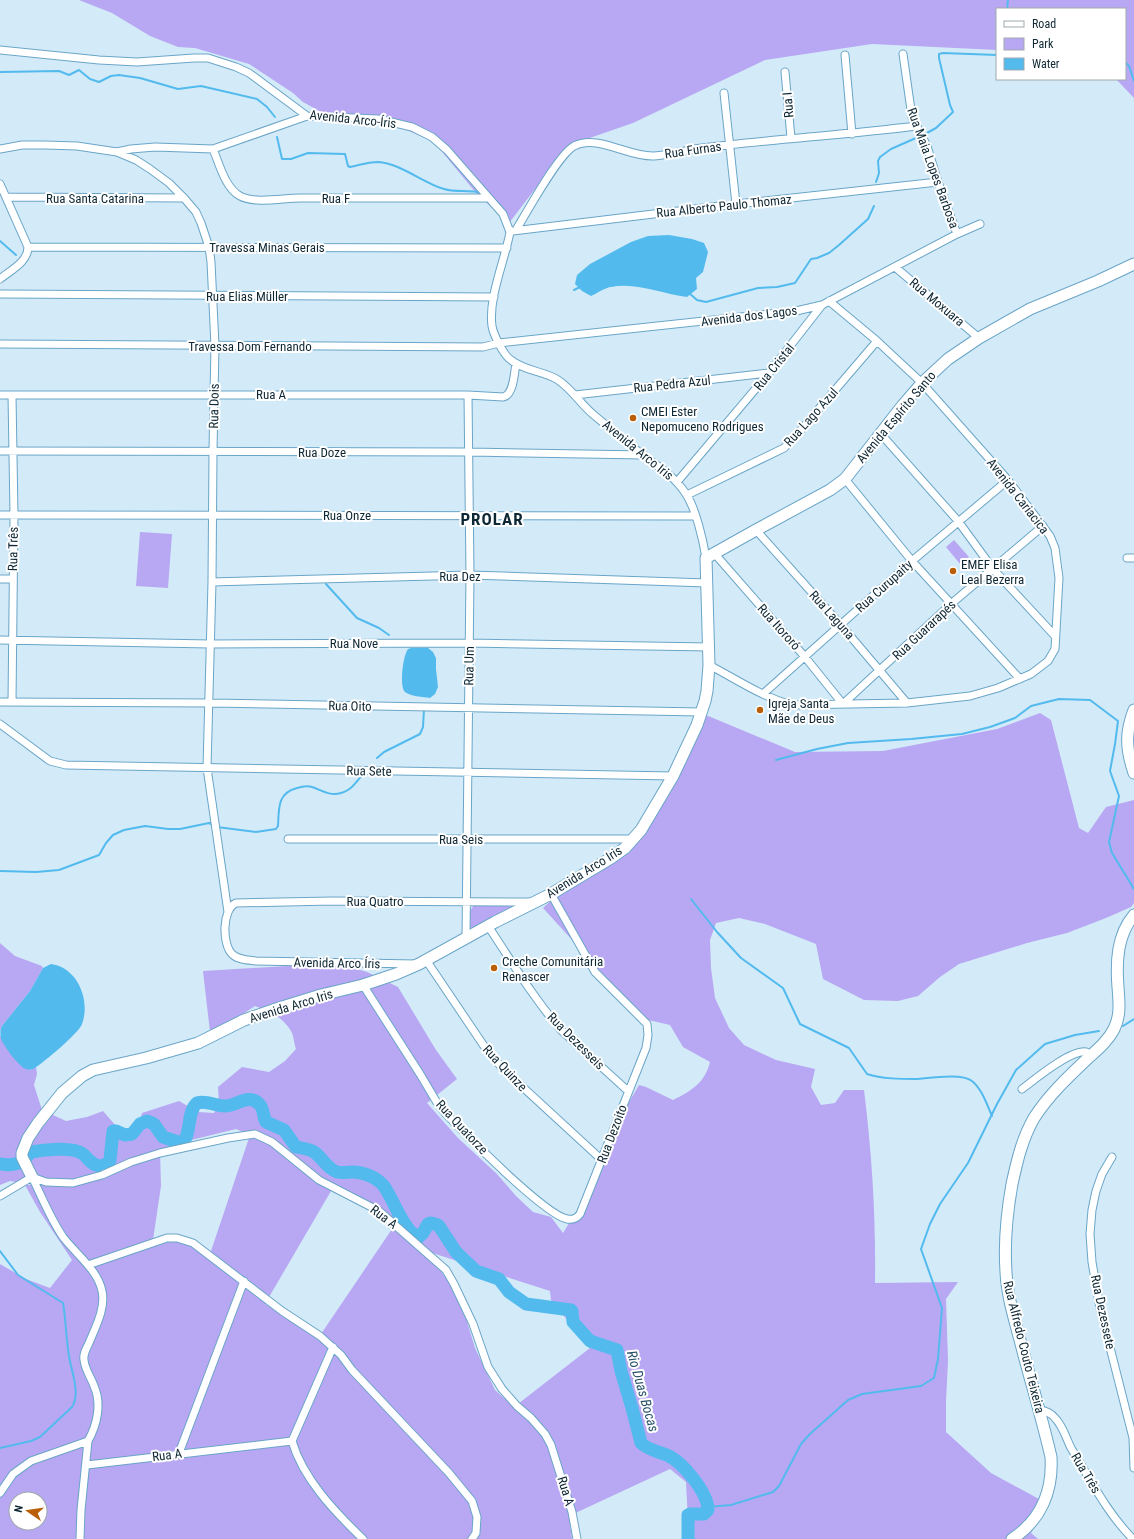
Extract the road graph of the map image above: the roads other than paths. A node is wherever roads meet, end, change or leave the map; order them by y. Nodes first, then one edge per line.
1 (0, 50) edge
2 (903, 54) dead end
3 (845, 55) dead end
4 (785, 72) dead end
5 (724, 93) dead end
6 (307, 116) junction
7 (916, 126) junction
8 (852, 134) junction
9 (791, 138) junction
10 (730, 145) junction
11 (0, 149) edge
12 (213, 149) junction
13 (117, 152) junction
14 (938, 182) junction
15 (0, 184) edge
16 (6, 198) junction
17 (184, 198) junction
18 (489, 198) junction
19 (736, 204) junction
20 (980, 224) dead end
21 (513, 231) junction
22 (957, 234) junction
23 (28, 247) junction
24 (209, 247) junction
25 (507, 248) junction
26 (1134, 264) edge
27 (895, 267) junction
28 (0, 278) edge
29 (0, 294) edge
30 (213, 296) junction
31 (494, 297) junction
32 (829, 301) junction
33 (822, 305) junction
34 (979, 338) junction
35 (877, 341) junction
36 (499, 343) junction
37 (0, 344) edge
38 (215, 346) junction
39 (516, 364) junction
40 (769, 373) junction
41 (922, 382) junction
42 (214, 394) junction
43 (0, 395) edge
44 (12, 395) junction
45 (468, 395) junction
46 (574, 395) junction
47 (880, 433) junction
48 (0, 451) edge
49 (12, 451) junction
50 (213, 452) junction
51 (470, 452) junction
52 (644, 455) junction
53 (845, 478) junction
54 (1008, 480) junction
55 (677, 482) junction
56 (687, 495) junction
57 (0, 515) edge
58 (14, 515) junction
59 (212, 515) junction
60 (470, 516) junction
61 (695, 516) junction
62 (958, 521) junction
63 (1043, 526) junction
64 (756, 530) junction
65 (710, 556) junction
66 (912, 561) junction
67 (993, 569) junction
68 (470, 575) junction
69 (0, 579) edge
70 (12, 579) junction
71 (212, 582) junction
72 (707, 583) junction
73 (952, 604) junction
74 (841, 625) junction
75 (1055, 636) junction
76 (13, 639) junction
77 (0, 640) edge
78 (469, 642) junction
79 (210, 644) junction
80 (709, 647) junction
81 (805, 657) junction
82 (709, 665) junction
83 (880, 671) junction
84 (1020, 679) junction
85 (763, 694) junction
86 (0, 702) edge
87 (12, 702) junction
88 (210, 703) junction
89 (843, 703) junction
90 (907, 703) junction
91 (468, 708) junction
92 (1134, 710) edge
93 (701, 712) junction
94 (0, 724) edge
95 (207, 768) junction
96 (468, 772) junction
97 (1134, 773) edge
98 (673, 776) junction
99 (288, 839) dead end
100 (467, 839) junction
101 (634, 839) junction
102 (551, 894) junction
103 (467, 901) junction
104 (537, 902) junction
105 (228, 912) junction
106 (1134, 915) edge
107 (488, 926) junction
108 (466, 938) junction
109 (423, 962) junction
110 (363, 985) junction
111 (1092, 1055) junction
112 (1022, 1089) dead end
113 (628, 1091) junction
114 (1112, 1157) dead end
115 (602, 1160) junction
116 (32, 1177) junction
117 (0, 1196) edge
118 (575, 1218) joint
119 (88, 1265) junction
120 (244, 1281) junction
121 (333, 1347) junction
122 (1040, 1410) junction
123 (88, 1441) junction
124 (292, 1441) junction
125 (179, 1453) junction
126 (87, 1465) junction
127 (1134, 1468) edge
128 (0, 1492) edge
129 (80, 1539) edge
130 (363, 1539) edge
131 (472, 1539) edge
132 (577, 1539) edge
133 (1012, 1539) edge
134 (1133, 1539) edge

1 - 6 street, Avenida Arco-Íris
2 - 7 street, Rua Maia Lopes Barbosa
3 - 8 street
4 - 9 street, Rua I
5 - 10 street
6 - 12 street
6 - 18 street, Avenida Arco-Íris
7 - 8 street, Rua Furnas
7 - 14 street, Rua Maia Lopes Barbosa
8 - 9 street, Rua Furnas
9 - 10 street, Rua Furnas
10 - 19 street
10 - 21 street, Rua Furnas
11 - 13 street
12 - 13 street
12 - 18 street, Rua F
13 - 17 street, Rua Dois
14 - 19 street, Rua Alberto Paulo Thomaz
14 - 22 street, Rua Maia Lopes Barbosa
15 - 16 street
16 - 17 street, Rua Santa Catarina
16 - 23 street
17 - 24 street, Rua Dois
18 - 21 street, Avenida Arco-Íris
19 - 21 street, Rua Alberto Paulo Thomaz
20 - 22 street, Avenida dos Lagos
21 - 25 street
22 - 27 street, Avenida dos Lagos
23 - 24 street, Travessa Minas Gerais
23 - 28 street
24 - 25 street, Travessa Minas Gerais
24 - 30 street, Rua Dois
25 - 31 street
26 - 34 street, Avenida Espírito Santo
27 - 32 street, Avenida dos Lagos
27 - 34 street, Rua Moxuara
29 - 30 street, Rua Elias Müller
30 - 31 street, Rua Elias Müller
30 - 38 street, Rua Dois
31 - 36 street
32 - 33 street, Avenida dos Lagos
32 - 35 street, Avenida Cariacica
33 - 36 street, Avenida dos Lagos
33 - 40 street, Rua Cristal
34 - 41 street, Avenida Espírito Santo
35 - 41 street, Avenida Cariacica
35 - 56 street, Rua Lago Azul
36 - 38 street, Travessa Dom Fernando
36 - 39 street
37 - 38 street, Travessa Dom Fernando
38 - 42 street, Rua Dois
39 - 45 street, Rua A
39 - 46 street, Avenida Arco Iris
40 - 46 street, Rua Pedra Azul
40 - 55 street, Rua Cristal
41 - 47 street, Avenida Espírito Santo
41 - 54 street, Avenida Cariacica
42 - 44 street, Rua A
42 - 45 street, Rua A
42 - 50 street, Rua Dois
43 - 44 street, Rua A
44 - 49 street, Rua Três
45 - 51 street, Rua Um
46 - 52 street, Avenida Arco Iris
47 - 53 street, Avenida Espírito Santo
47 - 62 street
48 - 49 street, Rua Doze
49 - 50 street, Rua Doze
49 - 58 street, Rua Três
50 - 51 street, Rua Doze
50 - 59 street, Rua Dois
51 - 52 street, Rua Doze
51 - 60 street, Rua Um
52 - 55 street, Avenida Arco Iris
53 - 64 street, Avenida Espírito Santo
53 - 66 street
54 - 62 street, Rua Curupaity
54 - 63 street, Avenida Cariacica
55 - 56 street, Avenida Arco Iris
56 - 61 street, Avenida Arco Iris
57 - 58 street, Rua Onze
58 - 59 street, Rua Onze
58 - 70 street, Rua Três
59 - 60 street, Rua Onze
59 - 71 street, Rua Dois
60 - 61 street, Rua Onze
60 - 68 street, Rua Um
61 - 65 street, Avenida Arco Iris
62 - 66 street, Rua Curupaity
62 - 67 street
63 - 67 street, Rua Guararapés
63 - 75 street, Avenida Cariacica
64 - 65 street, Avenida Espírito Santo
64 - 74 street, Rua Laguna
65 - 72 street, Avenida Arco Iris
65 - 81 street, Rua Itororó
66 - 73 street
66 - 74 street, Rua Curupaity
67 - 73 street, Rua Guararapés
67 - 75 street
68 - 71 street, Rua Dez
68 - 72 street, Rua Dez
68 - 78 street, Rua Um
69 - 70 street
70 - 76 street, Rua Três
71 - 79 street, Rua Dois
72 - 80 street, Avenida Arco Iris
73 - 83 street, Rua Guararapés
73 - 84 street
74 - 81 street, Rua Curupaity
74 - 83 street, Rua Laguna
75 - 84 street, Avenida Cariacica
76 - 77 street, Rua Nove
76 - 79 street, Rua Nove
76 - 87 street, Rua Três
78 - 79 street, Rua Nove
78 - 80 street, Rua Nove
78 - 91 street, Rua Um
79 - 88 street, Rua Dois
80 - 82 street, Avenida Arco Iris
81 - 85 street, Rua Curupaity
81 - 89 street, Rua Itororó
82 - 85 street, Avenida Cariacica
82 - 93 street, Avenida Arco Iris
83 - 89 street, Rua Guararapés
83 - 90 street, Rua Laguna
84 - 90 street, Avenida Cariacica
85 - 89 street, Avenida Cariacica
86 - 87 street, Rua Oito
87 - 88 street, Rua Oito
88 - 91 street, Rua Oito
88 - 95 street, Rua Dois
89 - 90 street, Avenida Cariacica
91 - 93 street, Rua Oito
91 - 96 street, Rua Um
92 - 97 street
93 - 98 street, Avenida Arco Iris
94 - 95 street, Rua Sete
95 - 96 street, Rua Sete
95 - 105 street, Rua Dois
96 - 98 street, Rua Sete
96 - 100 street, Rua Um
98 - 101 street, Avenida Arco Iris
99 - 100 street, Rua Seis
100 - 101 street, Rua Seis
100 - 103 street, Rua Um
101 - 102 street, Avenida Arco Iris
102 - 104 street, Avenida Arco Iris
102 - 113 street, Rua Dezoito
103 - 104 street, Rua Quatro
103 - 105 street, Rua Quatro
103 - 108 street, Rua Um
104 - 107 street, Avenida Arco Iris
105 - 109 street, Avenida Arco Íris
106 - 111 street, Rua Alfredo Couto Teixeira
107 - 108 street, Avenida Arco Iris
107 - 113 street, Rua Dezesseis
108 - 109 street, Avenida Arco Iris
109 - 110 street, Avenida Arco Iris
109 - 115 street, Rua Quinze
110 - 116 street, Avenida Arco Iris
110 - 118 street, Rua Quatorze
111 - 112 street
111 - 122 street, Rua Alfredo Couto Teixeira
113 - 115 street, Rua Dezoito
114 - 127 street, Rua Dezessete
115 - 118 street, Rua Dezoito
116 - 117 street
116 - 119 street
116 - 132 street, Rua A
119 - 120 street
119 - 123 street
120 - 121 street
120 - 125 street
121 - 124 street
121 - 131 street
122 - 133 street, Rua Alfredo Couto Teixeira
122 - 134 street, Rua Três
123 - 126 street
123 - 128 street
124 - 125 street, Rua A
124 - 130 street
125 - 126 street, Rua A
126 - 129 street

